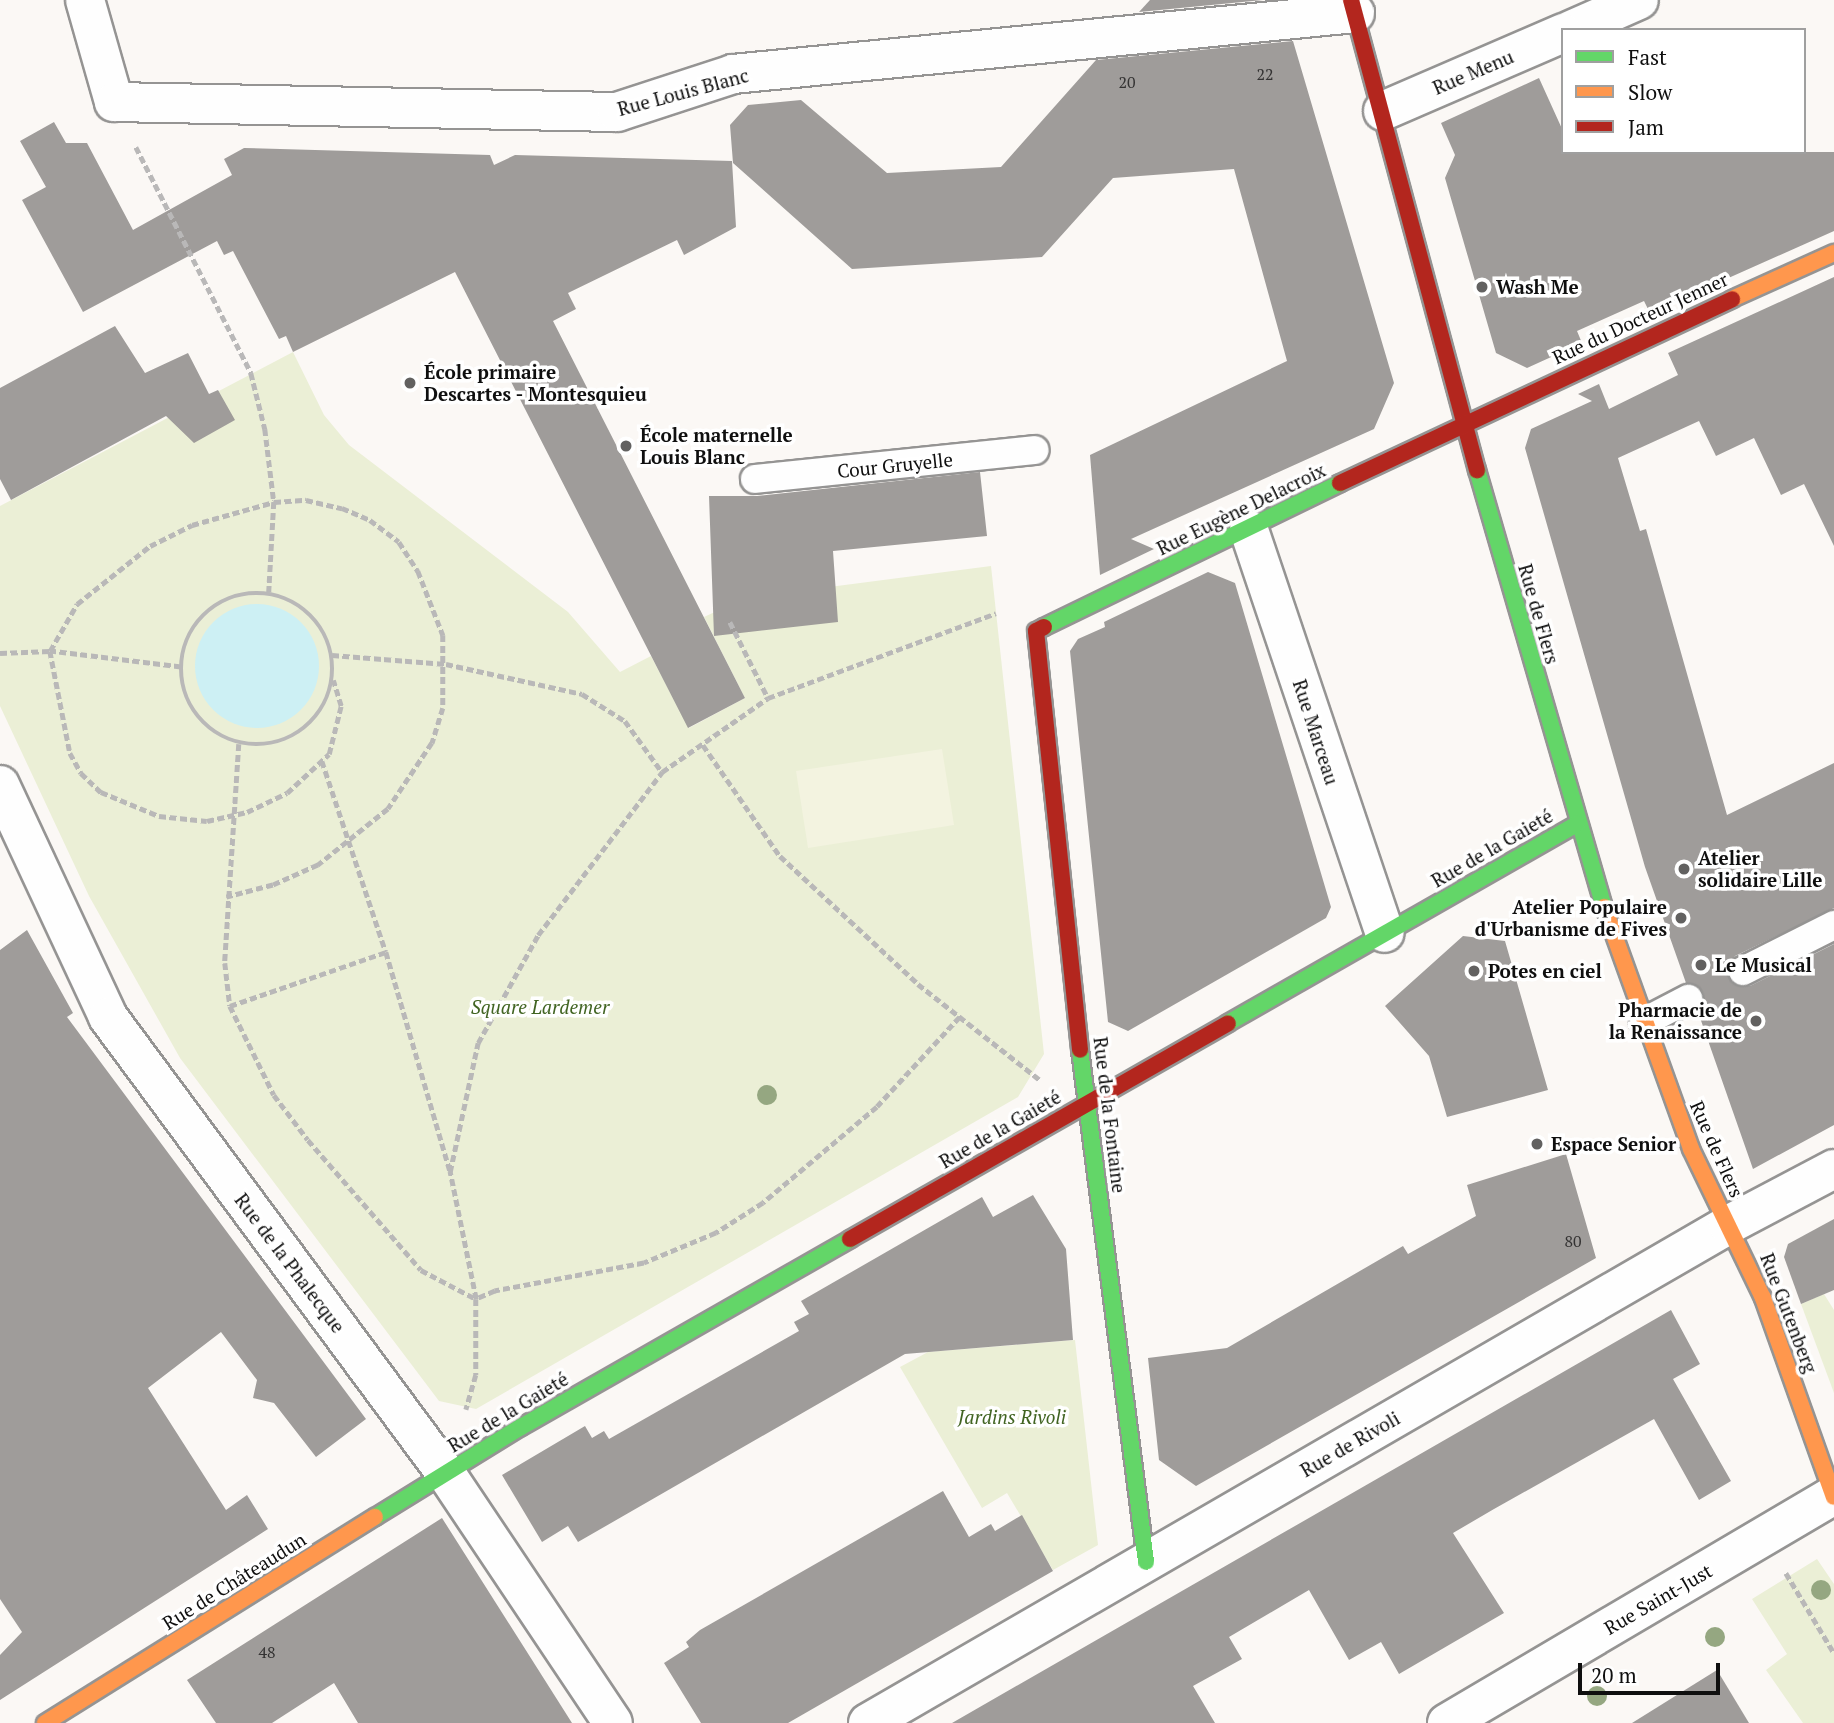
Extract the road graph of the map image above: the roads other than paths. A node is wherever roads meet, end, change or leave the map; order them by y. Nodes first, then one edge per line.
1 (85, 0) edge
2 (1639, 0) edge
3 (1353, 7) edge
4 (1576, 28) edge
5 (1561, 34) edge
6 (1383, 111) junction
7 (1834, 253) edge
8 (1464, 424) junction
9 (1035, 450) dead end
10 (755, 479) dead end
11 (1249, 530) junction
12 (1036, 631) joint
13 (0, 785) edge
14 (1577, 824) junction
15 (1834, 925) edge
16 (1385, 933) junction
17 (1743, 971) dead end
18 (1688, 999) dead end
19 (1644, 1022) junction
20 (1086, 1103) junction
21 (1834, 1168) edge
22 (1728, 1225) junction
23 (447, 1475) junction
24 (1834, 1497) edge
25 (1146, 1562) junction
26 (45, 1723) edge
27 (613, 1723) edge
28 (868, 1723) edge
29 (1447, 1723) edge

1 - 3 street, Rue Louis Blanc
2 - 4 street
3 - 6 street, Rue de Flers
5 - 6 street, Rue Menu
6 - 8 street, Rue de Flers
7 - 8 street, Rue du Docteur Jenner
8 - 11 street, Rue Eugène Delacroix
8 - 14 street, Rue de Flers
9 - 10 lane, Cour Gruyelle
11 - 12 street, Rue Eugène Delacroix
11 - 16 street, Rue Marceau
12 - 20 street, Rue de la Fontaine
13 - 23 street, Rue de la Phalecque
14 - 16 street, Rue de la Gaieté
14 - 19 street, Rue de Flers
15 - 17 lane
16 - 20 street, Rue de la Gaieté
18 - 19 lane
19 - 22 street, Rue de Flers
20 - 23 street, Rue de la Gaieté
20 - 25 street, Rue de la Fontaine
21 - 22 street, Rue de Rivoli
22 - 24 street, Rue Gutenberg
22 - 25 street, Rue de Rivoli
23 - 26 street, Rue de Châteaudun
23 - 27 street, Rue de la Phalecque
24 - 29 street, Rue Saint-Just
25 - 28 street, Rue de Rivoli

